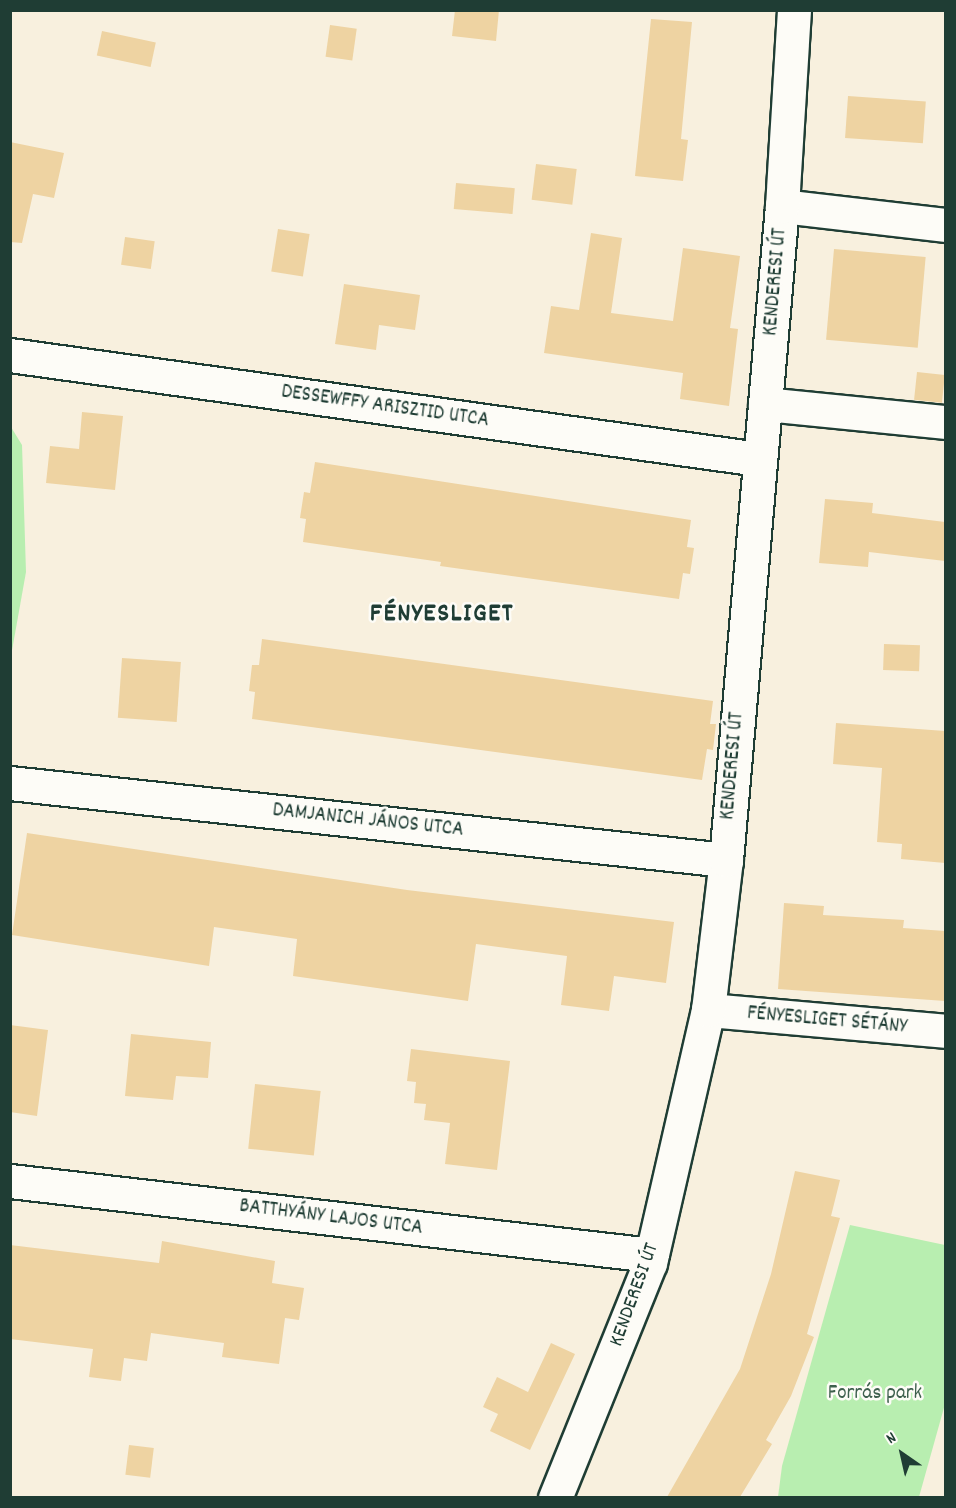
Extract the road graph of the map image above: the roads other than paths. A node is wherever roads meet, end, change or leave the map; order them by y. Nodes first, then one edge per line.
1 (794, 10) edge
2 (782, 206) junction
3 (945, 225) edge
4 (10, 355) edge
5 (765, 404) junction
6 (945, 422) edge
7 (759, 459) junction
8 (10, 783) edge
9 (726, 860) junction
10 (708, 1010) junction
11 (945, 1031) edge
12 (10, 1181) edge
13 (652, 1255) junction
14 (555, 1497) edge

1 - 2 street, KENDERESI ÚT
2 - 3 street
2 - 5 street, KENDERESI ÚT
4 - 7 street, DESSEWFFY ARISZTID UTCA
5 - 6 street
5 - 7 street, KENDERESI ÚT
7 - 9 street, KENDERESI ÚT
8 - 9 street, DAMJANICH JÁNOS UTCA
9 - 10 street, KENDERESI ÚT
10 - 11 street, FÉNYESLIGET SÉTÁNY
10 - 13 street, KENDERESI ÚT
12 - 13 street, BATTHYÁNY LAJOS UTCA
13 - 14 street, KENDERESI ÚT

